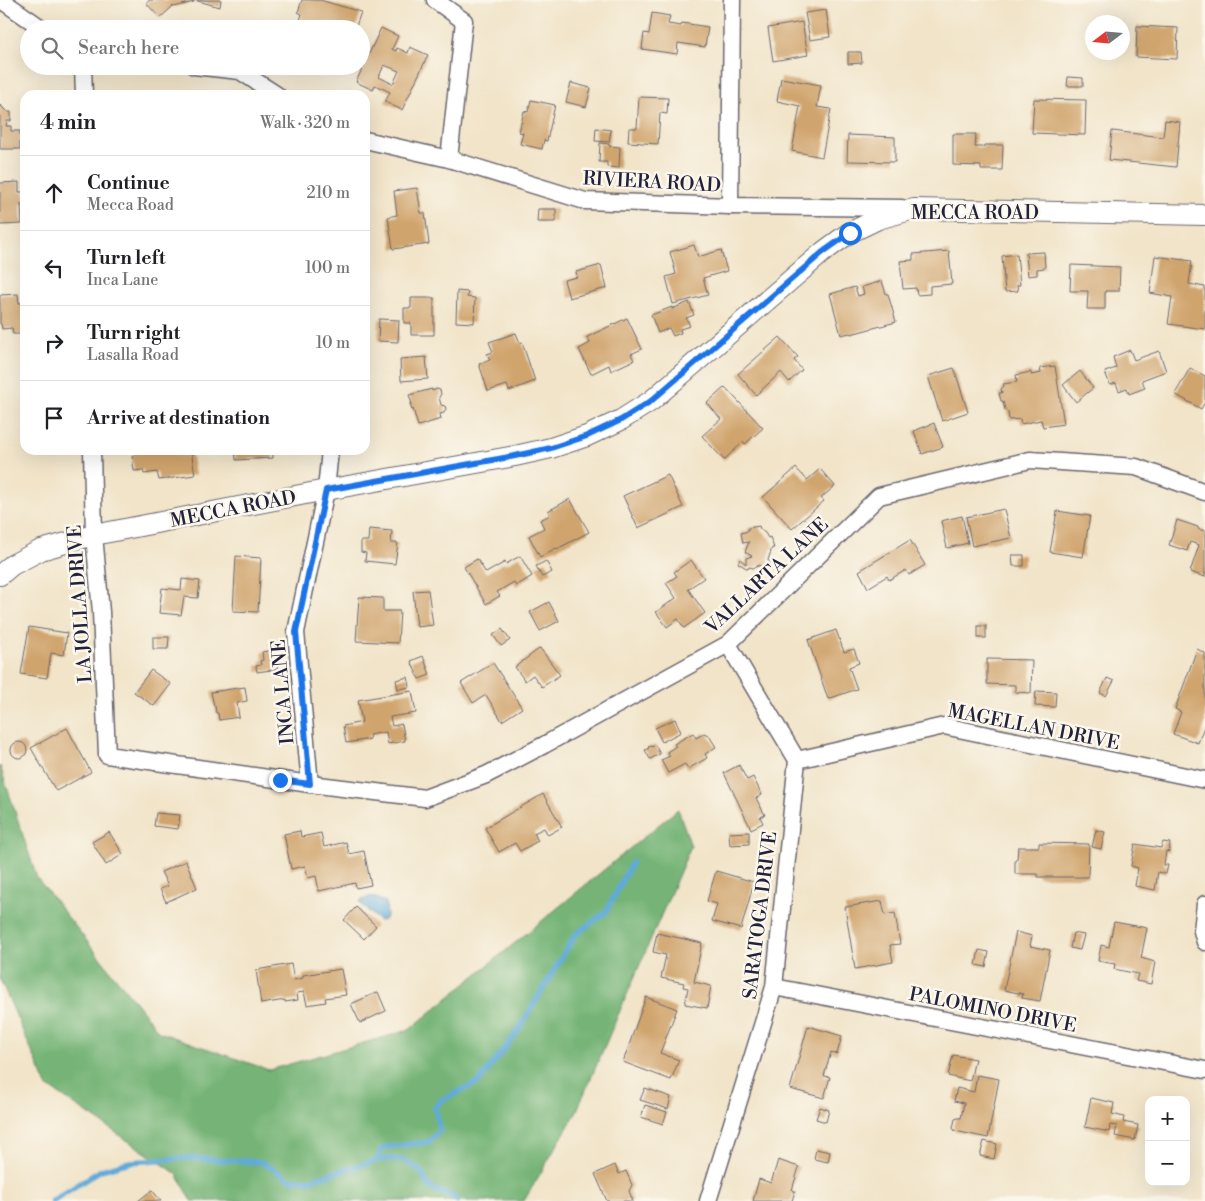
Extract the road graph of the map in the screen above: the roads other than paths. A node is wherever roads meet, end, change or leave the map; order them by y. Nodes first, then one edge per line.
1 (1, 0) edge
2 (435, 0) edge
3 (732, 0) edge
4 (31, 20) edge
5 (83, 75) edge
6 (246, 75) edge
7 (84, 90) edge
8 (269, 90) edge
9 (370, 141) edge
10 (449, 159) junction
11 (730, 206) junction
12 (914, 208) junction
13 (1205, 215) edge
14 (92, 455) edge
15 (330, 455) edge
16 (326, 490) junction
17 (1205, 492) edge
18 (94, 535) junction
19 (0, 576) edge
20 (728, 644) junction
21 (108, 755) joint
22 (797, 760) junction
23 (1205, 780) edge
24 (310, 784) junction
25 (1205, 904) edge
26 (1205, 942) edge
27 (774, 987) junction
28 (1205, 1070) edge
29 (708, 1201) edge

1 - 4 street
2 - 10 street
3 - 11 street
5 - 7 street
6 - 8 street
9 - 10 street, RIVIERA ROAD
10 - 11 street, RIVIERA ROAD
11 - 12 street, RIVIERA ROAD
12 - 13 street, MECCA ROAD
12 - 16 street, MECCA ROAD
14 - 18 street, LA JOLLA DRIVE
15 - 16 street, INCA LANE
16 - 18 street, MECCA ROAD
16 - 24 street, INCA LANE
17 - 20 street, VALLARTA LANE
18 - 19 street, MECCA ROAD
18 - 21 street, LA JOLLA DRIVE
20 - 22 street
20 - 24 street, VALLARTA LANE
21 - 24 street, VALLARTA LANE
22 - 23 street, MAGELLAN DRIVE
22 - 27 street, SARATOGA DRIVE
25 - 26 street
27 - 28 street, PALOMINO DRIVE
27 - 29 street, SARATOGA DRIVE

